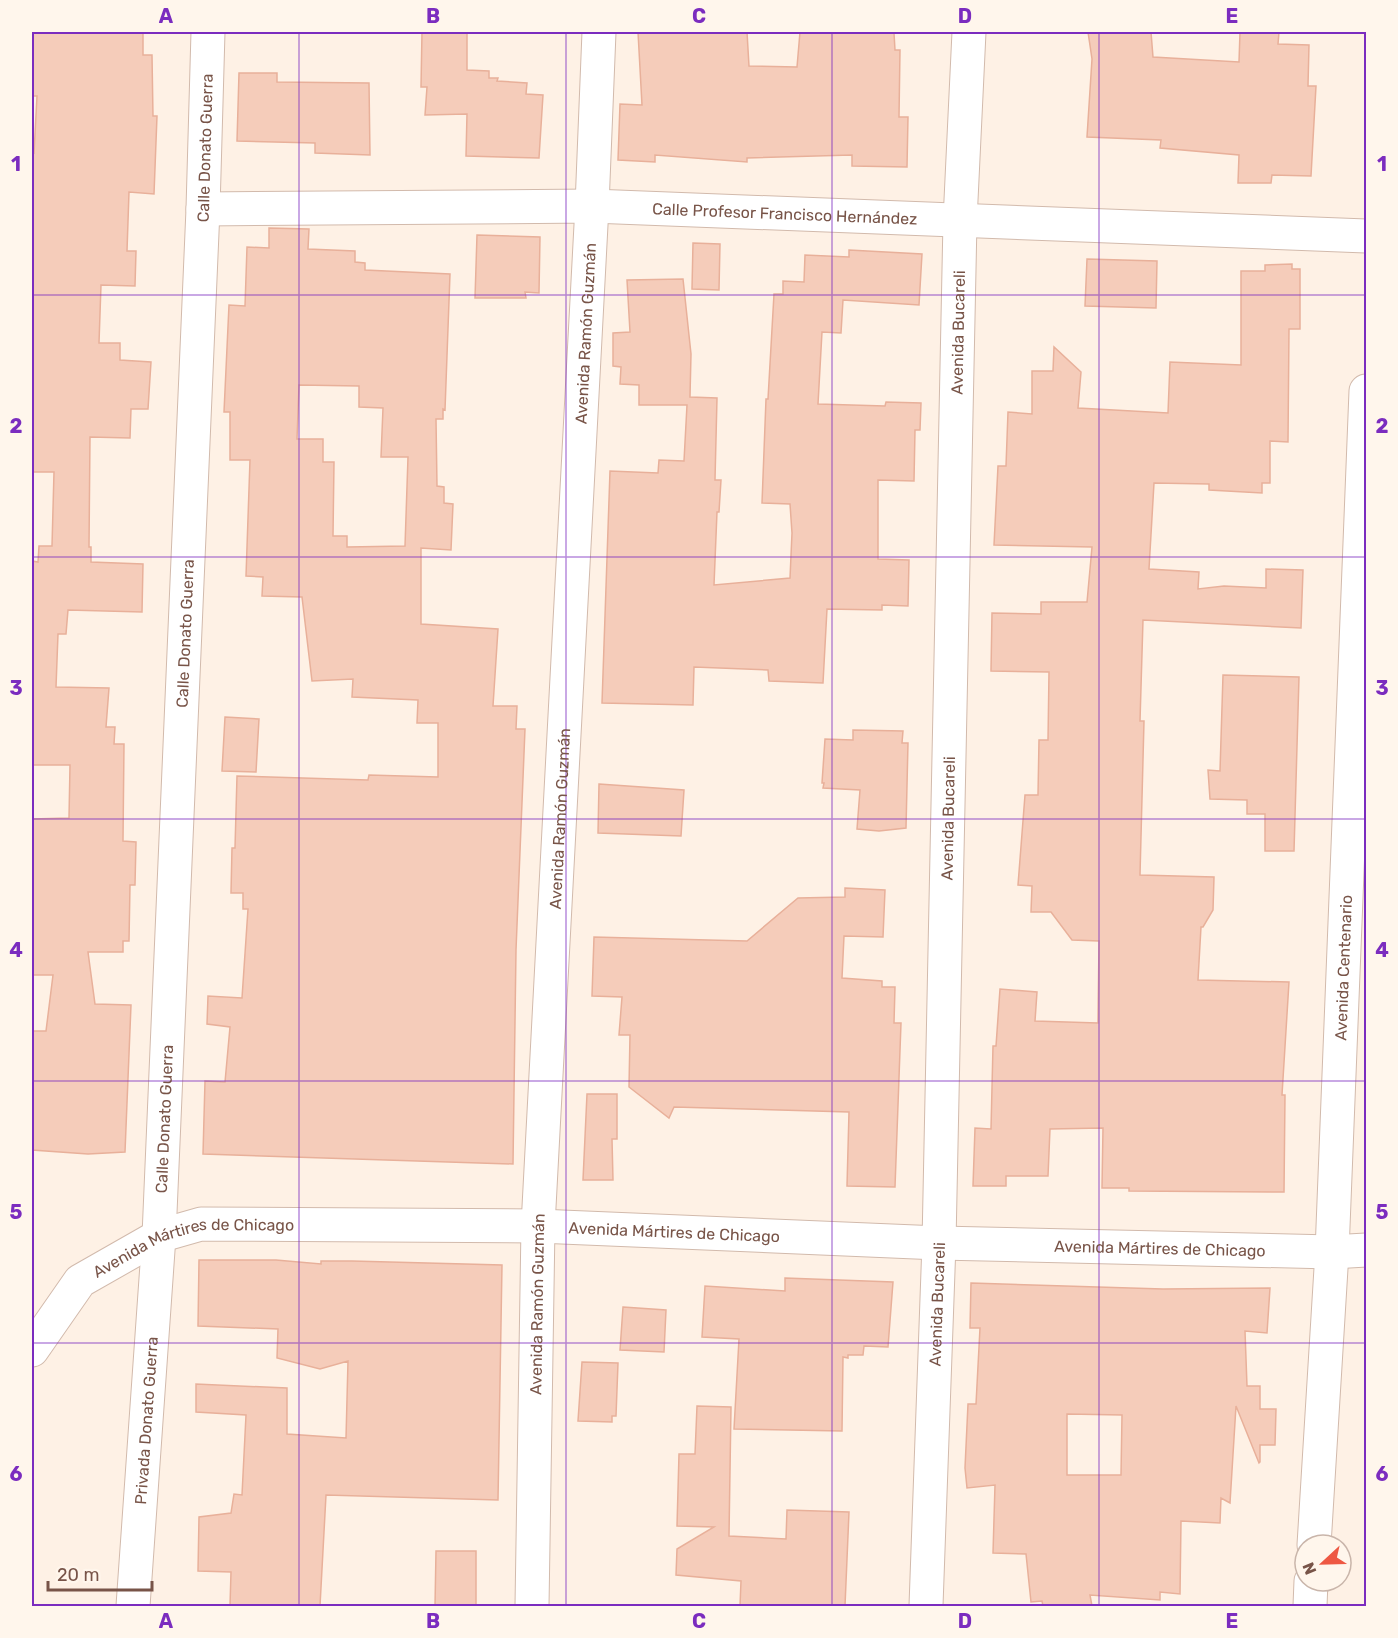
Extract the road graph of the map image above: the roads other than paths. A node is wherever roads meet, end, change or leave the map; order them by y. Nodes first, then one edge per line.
1 (208, 32) edge
2 (598, 32) edge
3 (969, 32) edge
4 (592, 206) junction
5 (203, 209) junction
6 (960, 221) junction
7 (1366, 236) edge
8 (1366, 391) edge
9 (538, 1226) junction
10 (159, 1236) junction
11 (939, 1243) junction
12 (1366, 1250) edge
13 (1332, 1252) junction
14 (32, 1350) edge
15 (1315, 1533) edge
16 (133, 1606) edge
17 (532, 1606) edge
18 (926, 1606) edge

1 - 5 street, Calle Donato Guerra
2 - 4 street, Avenida Ramón Guzmán
3 - 6 street, Avenida Bucareli
4 - 5 street, Calle Profesor Francisco Hernández
4 - 6 street, Calle Profesor Francisco Hernández
4 - 9 street, Avenida Ramón Guzmán
5 - 10 street, Calle Donato Guerra
6 - 7 street, Calle Profesor Francisco Hernández
6 - 11 street, Avenida Bucareli
8 - 13 street, Avenida Centenario
9 - 10 street, Avenida Mártires de Chicago
9 - 11 street, Avenida Mártires de Chicago
9 - 17 street, Avenida Ramón Guzmán
10 - 14 street, Avenida Mártires de Chicago
10 - 16 street, Privada Donato Guerra
11 - 13 street, Avenida Mártires de Chicago
11 - 18 street, Avenida Bucareli
12 - 13 street, Avenida Mártires de Chicago
13 - 15 street, Avenida Centenario

